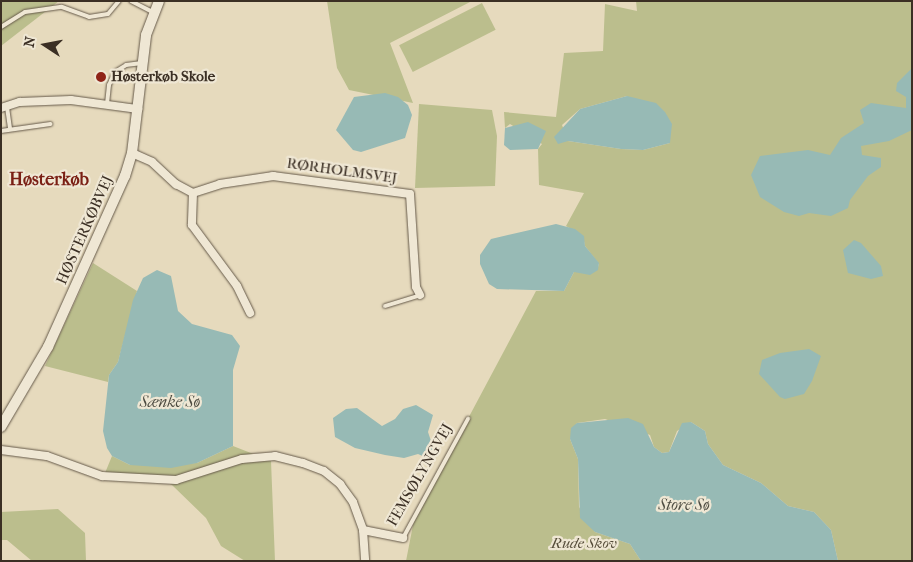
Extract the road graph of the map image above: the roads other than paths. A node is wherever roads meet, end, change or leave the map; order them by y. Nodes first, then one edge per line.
1 (119, 1) edge
2 (131, 1) edge
3 (159, 1) edge
4 (153, 12) junction
5 (1, 27) edge
6 (142, 63) junction
7 (107, 104) junction
8 (4, 107) edge
9 (138, 109) junction
10 (51, 124) dead end
11 (10, 129) junction
12 (1, 131) edge
13 (132, 153) junction
14 (193, 193) junction
15 (420, 295) joint
16 (385, 306) dead end
17 (250, 314) dead end
18 (468, 419) dead end
19 (1, 427) edge
20 (1, 450) edge
21 (363, 530) junction
22 (403, 538) joint
23 (365, 561) edge

1 - 5 lane
2 - 4 lane
3 - 4 street, HØSTERKØBVEJ
4 - 6 street, HØSTERKØBVEJ
6 - 7 lane
6 - 9 street, HØSTERKØBVEJ
7 - 8 street
7 - 9 street
8 - 11 lane
9 - 13 street, HØSTERKØBVEJ
10 - 11 lane
11 - 12 lane
13 - 14 street
13 - 19 street, HØSTERKØBVEJ
14 - 15 street, RØRHOLMSVEJ
14 - 17 street
15 - 16 lane, RØRHOLMSVEJ
18 - 22 lane, FEMSØLYNGVEJ
20 - 21 street, FEMSØLYNGVEJ
21 - 22 street, FEMSØLYNGVEJ
21 - 23 street, FEMSØLYNGVEJ

